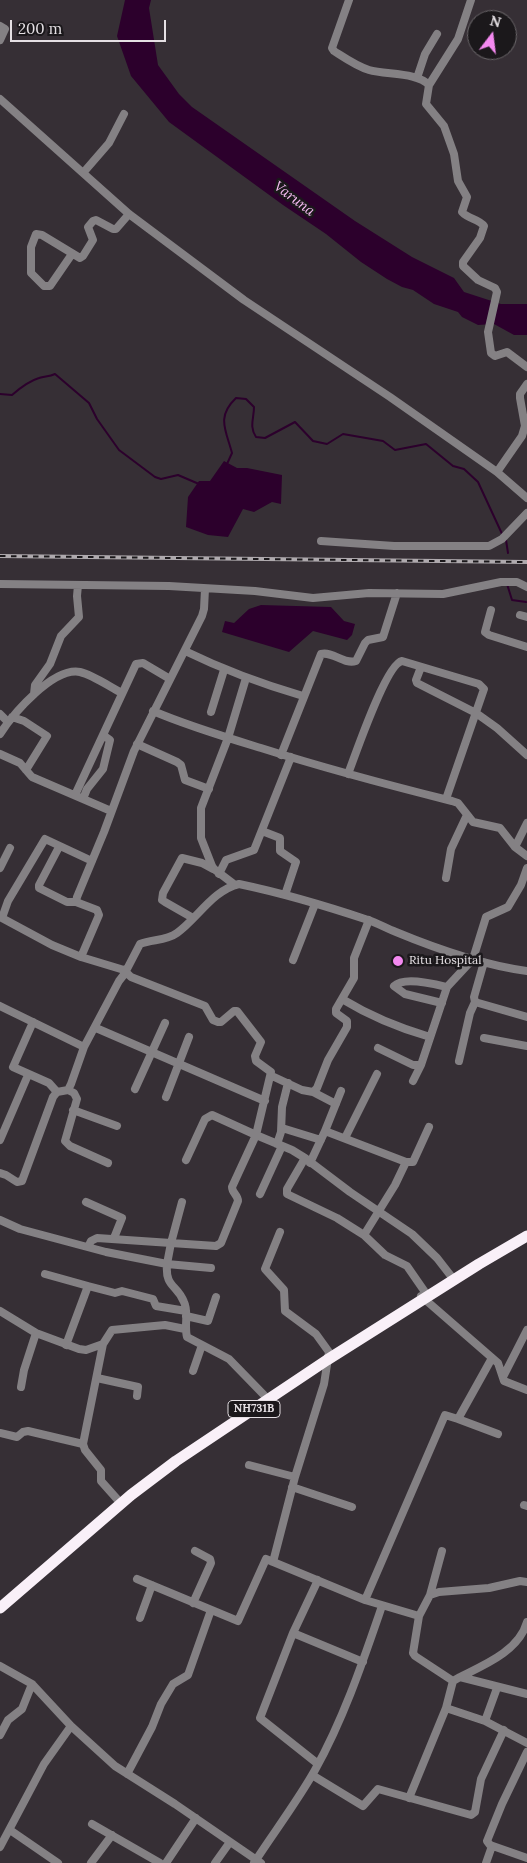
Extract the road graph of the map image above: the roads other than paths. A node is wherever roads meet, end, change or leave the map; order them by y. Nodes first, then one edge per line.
1 (348, 0) edge
2 (471, 0) edge
3 (0, 26) edge
4 (437, 34) dead end
5 (0, 40) edge
6 (416, 78) junction
7 (429, 85) junction
8 (0, 100) edge
9 (124, 114) dead end
10 (83, 173) junction
11 (129, 214) junction
12 (72, 254) junction
13 (527, 368) edge
14 (527, 384) edge
15 (497, 472) junction
16 (527, 498) edge
17 (527, 513) edge
18 (321, 541) dead end
19 (0, 584) edge
20 (78, 585) junction
21 (527, 587) edge
22 (205, 589) junction
23 (396, 593) junction
24 (491, 610) dead end
25 (527, 647) edge
26 (186, 651) junction
27 (421, 667) junction
28 (224, 670) junction
29 (246, 678) junction
30 (170, 679) junction
31 (122, 693) junction
32 (34, 694) junction
33 (303, 696) junction
34 (153, 711) junction
35 (211, 712) dead end
36 (476, 713) junction
37 (0, 714) edge
38 (10, 720) junction
39 (0, 734) edge
40 (103, 735) junction
41 (228, 738) junction
42 (137, 744) junction
43 (0, 754) edge
44 (281, 755) junction
45 (527, 755) edge
46 (291, 757) junction
47 (26, 770) junction
48 (348, 774) junction
49 (209, 789) junction
50 (75, 795) junction
51 (83, 798) junction
52 (446, 799) junction
53 (111, 811) junction
54 (467, 815) junction
55 (527, 823) edge
56 (262, 831) junction
57 (60, 847) junction
58 (515, 847) junction
59 (10, 848) dead end
60 (527, 856) edge
61 (92, 861) junction
62 (0, 868) edge
63 (527, 868) edge
64 (216, 872) junction
65 (446, 878) dead end
66 (525, 879) edge
67 (235, 885) junction
68 (285, 895) junction
69 (76, 902) junction
70 (315, 904) junction
71 (1, 918) edge
72 (193, 918) junction
73 (369, 920) junction
74 (81, 957) junction
75 (472, 959) junction
76 (293, 960) dead end
77 (484, 962) junction
78 (125, 971) junction
79 (527, 971) edge
80 (447, 986) junction
81 (342, 999) junction
82 (475, 1002) junction
83 (442, 1003) junction
84 (0, 1006) edge
85 (527, 1017) edge
86 (33, 1022) junction
87 (165, 1023) dead end
88 (96, 1028) junction
89 (430, 1037) junction
90 (189, 1038) dead end
91 (484, 1038) dead end
92 (527, 1046) edge
93 (84, 1047) junction
94 (378, 1048) dead end
95 (151, 1052) junction
96 (459, 1061) dead end
97 (179, 1064) junction
98 (421, 1065) junction
99 (377, 1074) dead end
100 (28, 1075) junction
101 (272, 1076) junction
102 (413, 1081) dead end
103 (288, 1083) junction
104 (135, 1089) dead end
105 (68, 1090) junction
106 (341, 1091) dead end
107 (57, 1092) junction
108 (313, 1092) junction
109 (166, 1097) dead end
110 (265, 1101) junction
111 (336, 1104) junction
112 (73, 1110) junction
113 (117, 1126) dead end
114 (429, 1127) dead end
115 (282, 1128) junction
116 (325, 1131) junction
117 (256, 1135) junction
118 (345, 1138) junction
119 (0, 1140) edge
120 (321, 1140) junction
121 (279, 1145) junction
122 (186, 1160) dead end
123 (307, 1160) junction
124 (406, 1162) junction
125 (108, 1163) dead end
126 (0, 1173) edge
127 (260, 1194) dead end
128 (86, 1202) dead end
129 (182, 1202) dead end
130 (379, 1211) junction
131 (0, 1220) edge
132 (527, 1230) edge
133 (280, 1232) dead end
134 (364, 1236) junction
135 (527, 1236) edge
136 (114, 1238) junction
137 (170, 1243) junction
138 (88, 1247) junction
139 (167, 1264) junction
140 (211, 1268) dead end
141 (45, 1274) dead end
142 (450, 1276) junction
143 (88, 1286) junction
144 (424, 1295) junction
145 (216, 1297) dead end
146 (0, 1311) edge
147 (186, 1314) junction
148 (185, 1329) junction
149 (527, 1330) edge
150 (36, 1333) junction
151 (103, 1344) junction
152 (66, 1345) junction
153 (202, 1346) junction
154 (328, 1356) junction
155 (492, 1358) junction
156 (193, 1371) dead end
157 (503, 1377) junction
158 (97, 1378) junction
159 (22, 1387) dead end
160 (527, 1390) edge
161 (264, 1395) junction
162 (137, 1396) dead end
163 (458, 1419) junction
164 (0, 1433) edge
165 (498, 1434) dead end
166 (82, 1444) junction
167 (249, 1465) dead end
168 (295, 1477) junction
169 (292, 1487) junction
170 (117, 1499) junction
171 (352, 1507) dead end
172 (195, 1550) dead end
173 (442, 1551) dead end
174 (273, 1562) junction
175 (137, 1579) dead end
176 (318, 1580) junction
177 (527, 1582) edge
178 (152, 1585) junction
179 (430, 1595) junction
180 (0, 1600) edge
181 (365, 1600) junction
182 (193, 1602) junction
183 (382, 1606) junction
184 (0, 1608) edge
185 (211, 1610) junction
186 (419, 1616) junction
187 (140, 1618) dead end
188 (527, 1622) edge
189 (293, 1633) junction
190 (363, 1662) junction
191 (0, 1666) edge
192 (457, 1679) junction
193 (32, 1684) junction
194 (497, 1688) junction
195 (527, 1694) edge
196 (446, 1708) junction
197 (485, 1721) junction
198 (72, 1726) junction
199 (504, 1730) junction
200 (0, 1735) edge
201 (527, 1743) edge
202 (527, 1752) edge
203 (318, 1764) junction
204 (127, 1774) junction
205 (312, 1774) junction
206 (409, 1798) junction
207 (196, 1818) junction
208 (92, 1824) dead end
209 (10, 1830) junction
210 (112, 1835) junction
211 (230, 1842) junction
212 (492, 1846) junction
213 (0, 1847) edge
214 (527, 1858) edge
215 (257, 1862) edge
216 (58, 1863) edge
217 (91, 1863) edge
218 (160, 1863) edge
219 (166, 1863) edge
220 (215, 1863) edge
221 (486, 1863) edge

1 - 6 street
2 - 7 street
3 - 5 street
4 - 6 street
6 - 7 street
7 - 13 street
8 - 10 street
9 - 10 street
10 - 11 street
11 - 12 street
11 - 15 street
12 - 12 street
14 - 15 street
15 - 16 street
17 - 18 street
19 - 20 street
20 - 22 street
20 - 32 street
21 - 23 street
22 - 23 street
22 - 26 street
23 - 33 street
24 - 25 street
26 - 28 street
26 - 30 street
27 - 36 street
27 - 36 street
27 - 48 street
28 - 29 street
28 - 35 street
29 - 33 street
29 - 41 street
30 - 31 street
30 - 34 street
31 - 32 street
31 - 40 street
32 - 38 street
33 - 44 street
34 - 41 street
34 - 42 street
36 - 45 street
36 - 52 street
37 - 38 street
38 - 39 street
38 - 47 street
40 - 50 street
40 - 51 street
41 - 44 street
41 - 49 street
42 - 49 street
42 - 53 street
43 - 47 street
44 - 46 street
46 - 48 street
46 - 56 street
47 - 50 street
48 - 52 street
49 - 64 street
50 - 51 street
51 - 53 street
52 - 54 street
53 - 61 street
54 - 58 street
54 - 65 street
55 - 58 street
56 - 64 street
56 - 68 street
57 - 61 street
57 - 69 street
57 - 71 street
58 - 60 street
59 - 62 street
61 - 69 street
63 - 66 street
64 - 67 street
64 - 72 street
66 - 75 street
67 - 68 street
67 - 72 street
68 - 70 street
69 - 74 street
70 - 73 street
70 - 76 street
71 - 74 street
72 - 78 street
73 - 75 street
73 - 81 street
74 - 78 street
75 - 77 street
75 - 80 street
77 - 79 street
77 - 82 street
78 - 88 street
78 - 101 street
80 - 83 street
80 - 83 street
81 - 89 street
81 - 108 street
82 - 85 street
82 - 96 street
83 - 89 street
84 - 86 street
86 - 93 street
86 - 100 street
87 - 95 street
88 - 93 street
88 - 95 street
89 - 98 street
90 - 97 street
91 - 92 street
93 - 105 street
94 - 98 street
95 - 97 street
95 - 104 street
97 - 109 street
97 - 110 street
98 - 102 street
99 - 118 street
100 - 107 street
100 - 119 street
101 - 103 street
101 - 110 street
103 - 108 street
103 - 115 street
105 - 107 street
105 - 112 street
106 - 111 street
107 - 126 street
108 - 111 street
110 - 117 street
111 - 116 street
112 - 113 street
112 - 125 street
114 - 124 street
115 - 120 street
115 - 121 street
116 - 118 street
116 - 120 street
117 - 121 street
117 - 122 street
117 - 137 street
118 - 124 street
120 - 123 street
121 - 123 street
121 - 127 street
123 - 130 street
123 - 134 street
124 - 130 street
128 - 136 street
129 - 137 street
130 - 134 street
130 - 142 street
131 - 138 street
132 - 142 highway, NH731B
133 - 154 street
134 - 144 street
135 - 144 highway, NH731B
136 - 137 street
136 - 138 street
137 - 139 street
138 - 139 street
139 - 140 street
139 - 147 street
141 - 143 street
142 - 144 highway, NH731B
143 - 147 street
143 - 152 street
144 - 154 highway, NH731B
144 - 155 street
145 - 147 street
146 - 150 street
147 - 148 street
148 - 151 street
148 - 153 street
149 - 157 street
150 - 152 street
150 - 159 street
151 - 152 street
151 - 158 street
153 - 156 street
153 - 161 street
154 - 161 highway, NH731B
154 - 168 street
154 - 184 highway, NH731B
155 - 157 street
155 - 163 street
157 - 160 street
158 - 162 street
158 - 166 street
161 - 170 highway, NH731B
163 - 165 street
163 - 181 street
164 - 166 street
166 - 170 street
167 - 168 street
168 - 169 street
169 - 171 street
169 - 174 street
170 - 180 highway, NH731B
172 - 182 street
173 - 179 street
174 - 176 street
174 - 185 street
175 - 178 street
176 - 181 street
176 - 189 street
177 - 179 street
178 - 182 street
178 - 187 street
179 - 186 street
181 - 183 street
182 - 185 street
183 - 186 street
183 - 190 street
185 - 204 street
186 - 192 street
188 - 192 street
189 - 190 street
189 - 203 street
190 - 203 street
191 - 193 street
192 - 194 street
192 - 196 street
193 - 198 street
193 - 200 street
194 - 195 street
194 - 197 street
196 - 197 street
196 - 206 street
197 - 199 street
198 - 204 street
198 - 209 street
199 - 201 street
199 - 206 street
202 - 212 street
203 - 205 street
204 - 207 street
205 - 206 street
205 - 215 street
207 - 211 street
207 - 219 street
208 - 210 street
209 - 213 street
209 - 216 street
210 - 217 street
210 - 218 street
211 - 215 street
211 - 220 street
212 - 214 street
212 - 221 street

